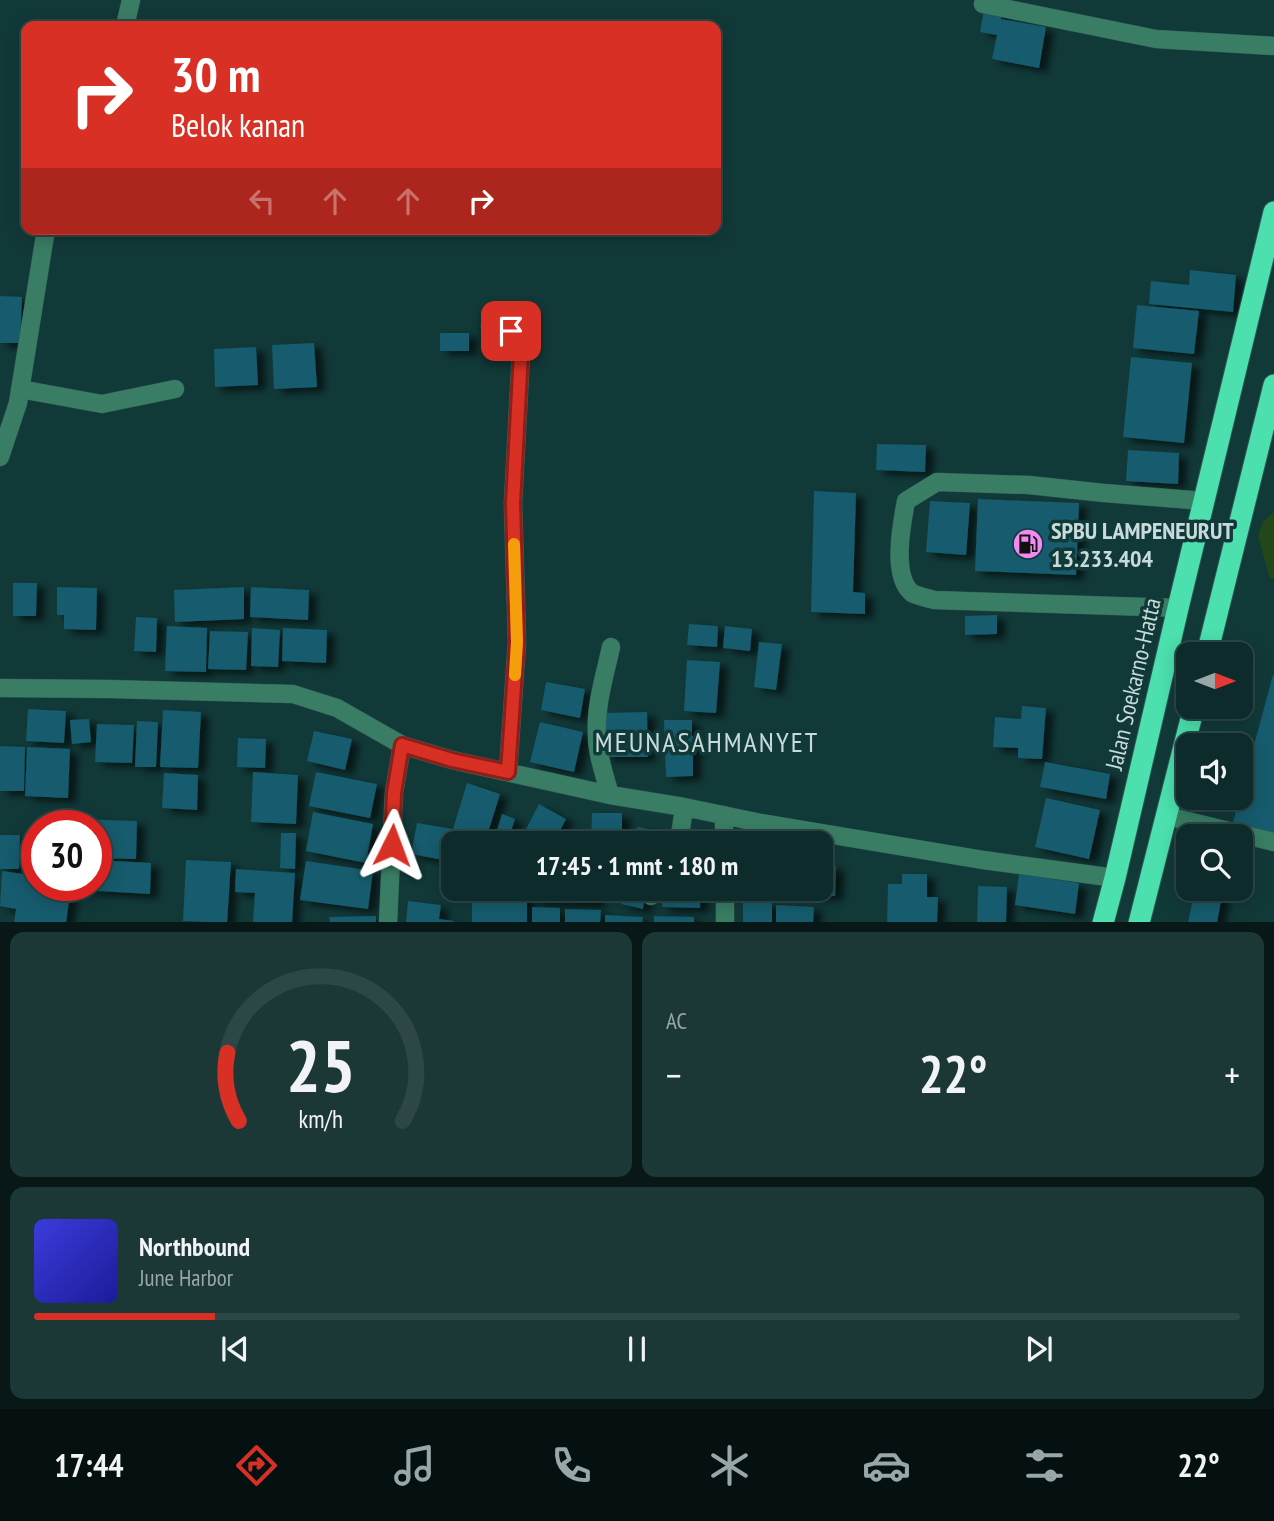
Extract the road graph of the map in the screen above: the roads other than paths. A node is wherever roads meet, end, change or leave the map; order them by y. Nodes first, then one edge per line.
1 (131, 0) edge
2 (983, 4) dead end
3 (126, 21) edge
4 (1274, 46) edge
5 (1274, 212) edge
6 (45, 235) edge
7 (490, 326) dead end
8 (1274, 385) edge
9 (20, 389) junction
10 (175, 389) dead end
11 (0, 457) edge
12 (1204, 501) junction
13 (1178, 608) junction
14 (1210, 642) edge
15 (611, 647) dead end
16 (0, 688) edge
17 (1191, 719) edge
18 (402, 745) junction
19 (508, 772) junction
20 (610, 795) junction
21 (684, 807) junction
22 (724, 815) junction
23 (1167, 816) junction
24 (680, 831) edge
25 (724, 831) edge
26 (1274, 842) edge
27 (1115, 878) junction
28 (724, 901) edge
29 (388, 922) edge
30 (725, 922) edge
31 (1103, 922) edge
32 (1139, 922) edge

1 - 3 street
2 - 4 street
5 - 12 highway, Jalan Soekarno-Hatta
6 - 9 street
7 - 19 street
8 - 14 highway
9 - 10 street
9 - 11 street
12 - 13 highway, Jalan Soekarno-Hatta
12 - 13 street
13 - 27 highway, Jalan Soekarno-Hatta
15 - 20 street
16 - 18 street
17 - 23 highway
18 - 19 street
18 - 29 street
19 - 20 street
20 - 21 street
21 - 22 street
21 - 24 street
22 - 25 street
22 - 27 street
23 - 26 street
23 - 32 highway
27 - 31 highway, Jalan Soekarno-Hatta
28 - 30 street

